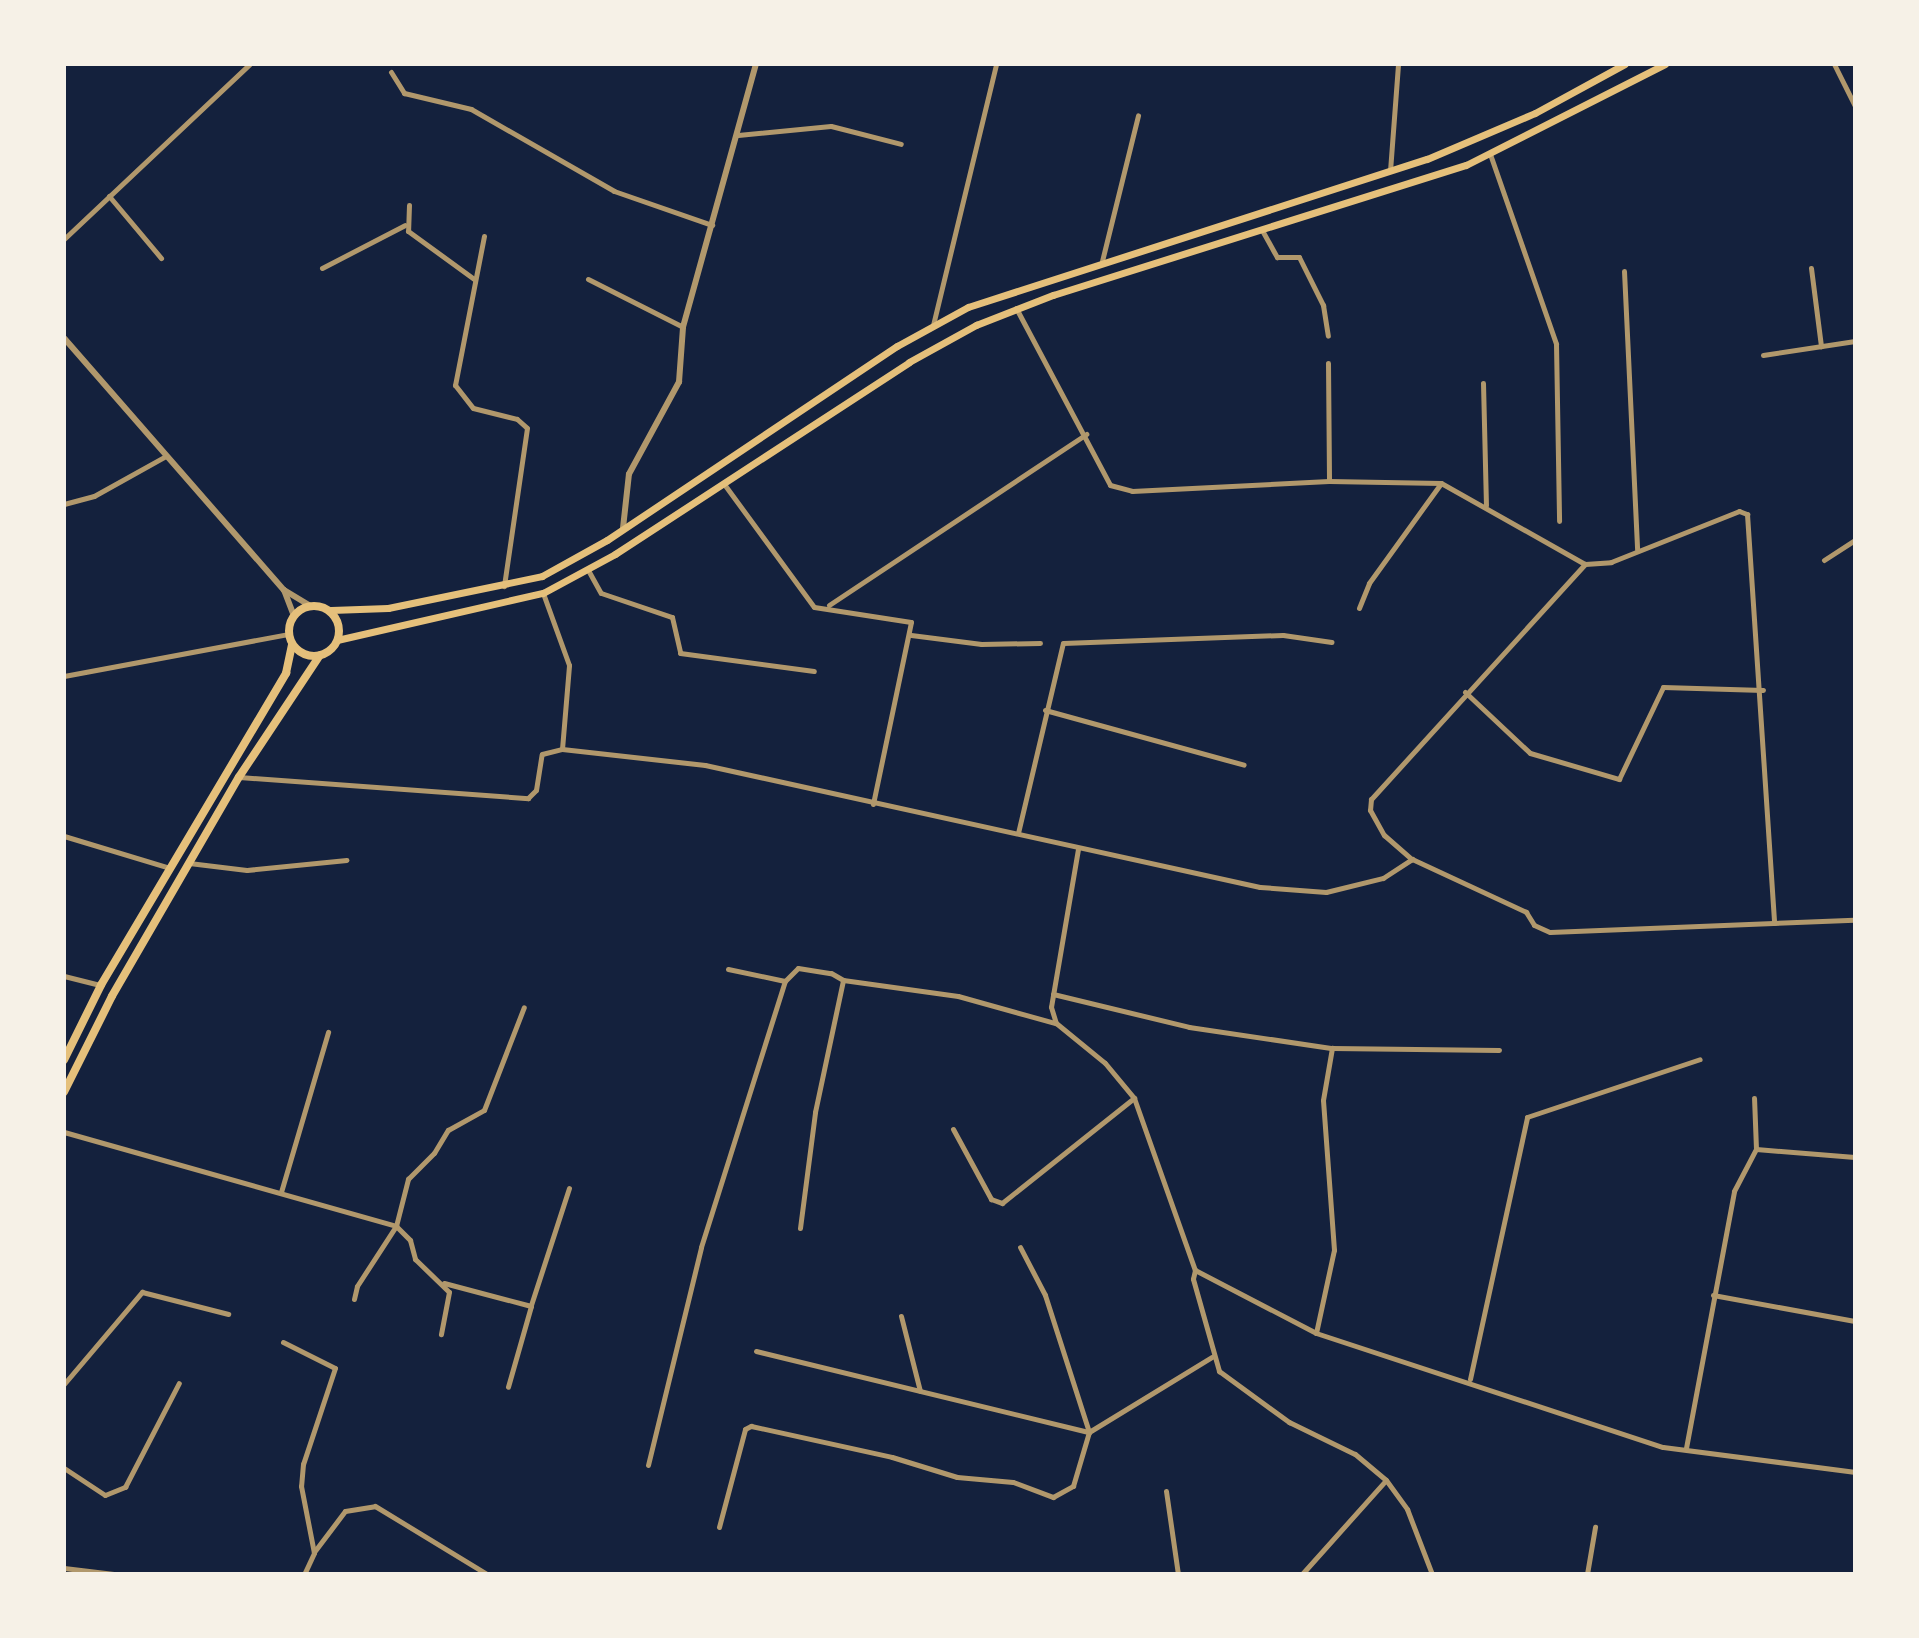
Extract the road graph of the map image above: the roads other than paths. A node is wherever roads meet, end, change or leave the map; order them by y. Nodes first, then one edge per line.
1 (250, 64) edge
2 (756, 64) edge
3 (996, 64) edge
4 (1398, 64) edge
5 (1625, 64) edge
6 (1665, 64) edge
7 (1834, 64) edge
8 (391, 72) dead end
9 (1855, 106) edge
10 (1138, 115) dead end
11 (738, 135) junction
12 (901, 144) dead end
13 (1490, 154) junction
14 (1390, 172) junction
15 (109, 196) junction
16 (409, 205) dead end
17 (405, 225) junction
18 (713, 225) junction
19 (1263, 232) junction
20 (484, 236) dead end
21 (64, 239) edge
22 (161, 258) dead end
23 (1102, 261) junction
24 (322, 268) dead end
25 (1811, 268) dead end
26 (1624, 271) dead end
27 (588, 279) dead end
28 (474, 280) junction
29 (1016, 308) junction
30 (933, 325) junction
31 (683, 327) junction
32 (1328, 336) dead end
33 (64, 338) edge
34 (1855, 341) edge
35 (1821, 346) junction
36 (1763, 355) dead end
37 (1328, 363) dead end
38 (1483, 383) dead end
39 (1086, 434) junction
40 (166, 456) junction
41 (1329, 481) junction
42 (1441, 483) junction
43 (724, 484) junction
44 (64, 504) edge
45 (1486, 505) junction
46 (1559, 521) dead end
47 (623, 528) junction
48 (1855, 540) edge
49 (1637, 550) junction
50 (1824, 560) dead end
51 (1585, 564) junction
52 (588, 570) junction
53 (503, 587) junction
54 (284, 590) junction
55 (543, 593) junction
56 (311, 606) junction
57 (828, 606) junction
58 (1359, 608) dead end
59 (331, 610) junction
60 (294, 616) junction
61 (289, 634) junction
62 (911, 635) junction
63 (337, 640) junction
64 (1331, 642) dead end
65 (1040, 643) dead end
66 (292, 645) junction
67 (320, 655) junction
68 (814, 671) dead end
69 (64, 676) edge
70 (1763, 690) junction
71 (1465, 692) junction
72 (1045, 710) junction
73 (562, 749) junction
74 (1244, 765) dead end
75 (239, 777) junction
76 (873, 804) junction
77 (1018, 833) junction
78 (64, 836) edge
79 (1078, 849) junction
80 (1412, 859) junction
81 (346, 860) dead end
82 (189, 863) junction
83 (170, 868) junction
84 (1854, 920) edge
85 (1774, 923) junction
86 (728, 969) dead end
87 (64, 976) edge
88 (843, 980) junction
89 (785, 981) junction
90 (101, 985) junction
91 (1053, 994) junction
92 (524, 1007) dead end
93 (1056, 1023) junction
94 (328, 1032) dead end
95 (1332, 1048) junction
96 (1499, 1050) dead end
97 (1700, 1059) dead end
98 (64, 1060) edge
99 (64, 1092) edge
100 (1134, 1098) junction
101 (1754, 1098) dead end
102 (953, 1129) dead end
103 (64, 1132) edge
104 (1756, 1149) junction
105 (1855, 1157) edge
106 (569, 1188) dead end
107 (281, 1192) junction
108 (396, 1226) junction
109 (800, 1228) dead end
110 (1020, 1247) dead end
111 (1195, 1270) junction
112 (443, 1282) junction
113 (1713, 1295) junction
114 (354, 1299) dead end
115 (531, 1306) junction
116 (228, 1314) dead end
117 (901, 1316) dead end
118 (1855, 1321) edge
119 (1316, 1333) junction
120 (441, 1334) dead end
121 (283, 1342) dead end
122 (756, 1351) dead end
123 (1212, 1357) junction
124 (1470, 1379) junction
125 (179, 1383) dead end
126 (64, 1384) edge
127 (508, 1387) dead end
128 (920, 1391) junction
129 (1089, 1432) junction
130 (1686, 1448) junction
131 (648, 1465) dead end
132 (64, 1468) edge
133 (1855, 1472) edge
134 (1386, 1480) junction
135 (1166, 1491) dead end
136 (719, 1527) dead end
137 (1595, 1527) dead end
138 (314, 1553) junction
139 (64, 1568) edge
140 (114, 1574) edge
141 (304, 1574) edge
142 (487, 1574) edge
143 (1178, 1574) edge
144 (1302, 1574) edge
145 (1432, 1574) edge
146 (1587, 1574) edge

1 - 15 street
2 - 11 street
3 - 30 street
4 - 14 street
5 - 14 main road
6 - 13 main road
7 - 9 street
8 - 18 street
10 - 23 street
11 - 12 street
11 - 18 street
13 - 19 main road
13 - 46 street
14 - 23 main road
15 - 21 street
15 - 22 street
16 - 17 street
17 - 24 street
17 - 28 street
18 - 31 street
19 - 29 main road
19 - 32 street
20 - 28 street
23 - 30 main road
25 - 35 street
26 - 49 street
27 - 31 street
28 - 53 street
29 - 39 street
29 - 43 main road
30 - 47 main road
31 - 47 street
33 - 40 street
34 - 35 street
35 - 36 street
37 - 41 street
38 - 45 street
39 - 41 street
39 - 57 street
40 - 44 street
40 - 54 street
41 - 42 street
42 - 45 street
42 - 58 street
43 - 52 main road
43 - 57 street
45 - 51 street
47 - 53 main road
48 - 50 street
49 - 51 street
49 - 70 street
51 - 71 street
52 - 55 main road
52 - 68 street
53 - 59 main road
54 - 56 street
54 - 60 street
55 - 63 main road
55 - 73 street
56 - 59 main road
56 - 60 main road
57 - 62 street
59 - 63 main road
60 - 61 main road
61 - 66 main road
61 - 69 street
62 - 65 street
62 - 76 street
63 - 67 main road
64 - 72 street
66 - 67 main road
66 - 83 main road
67 - 75 main road
70 - 71 street
70 - 85 street
71 - 80 street
72 - 74 street
72 - 77 street
73 - 75 street
73 - 76 street
75 - 82 main road
76 - 77 street
77 - 79 street
78 - 83 street
79 - 80 street
79 - 91 street
80 - 85 street
81 - 82 street
82 - 99 main road
83 - 90 main road
84 - 85 street
86 - 89 street
87 - 90 street
88 - 89 street
88 - 93 street
88 - 109 street
89 - 131 street
90 - 98 main road
91 - 93 street
91 - 95 street
92 - 108 street
93 - 100 street
94 - 107 street
95 - 96 street
95 - 119 street
97 - 124 street
100 - 102 street
100 - 111 street
101 - 104 street
103 - 107 street
104 - 105 street
104 - 113 street
106 - 115 street
107 - 108 street
108 - 112 street
108 - 114 street
110 - 129 street
111 - 119 street
111 - 123 street
112 - 115 street
112 - 120 street
113 - 118 street
113 - 130 street
115 - 127 street
116 - 126 street
117 - 128 street
119 - 124 street
121 - 138 street
122 - 128 street
123 - 129 street
123 - 134 street
124 - 130 street
125 - 132 street
128 - 129 street
129 - 136 street
130 - 133 street
134 - 144 street
134 - 145 street
135 - 143 street
137 - 146 street
138 - 141 street
138 - 142 street
139 - 140 street

